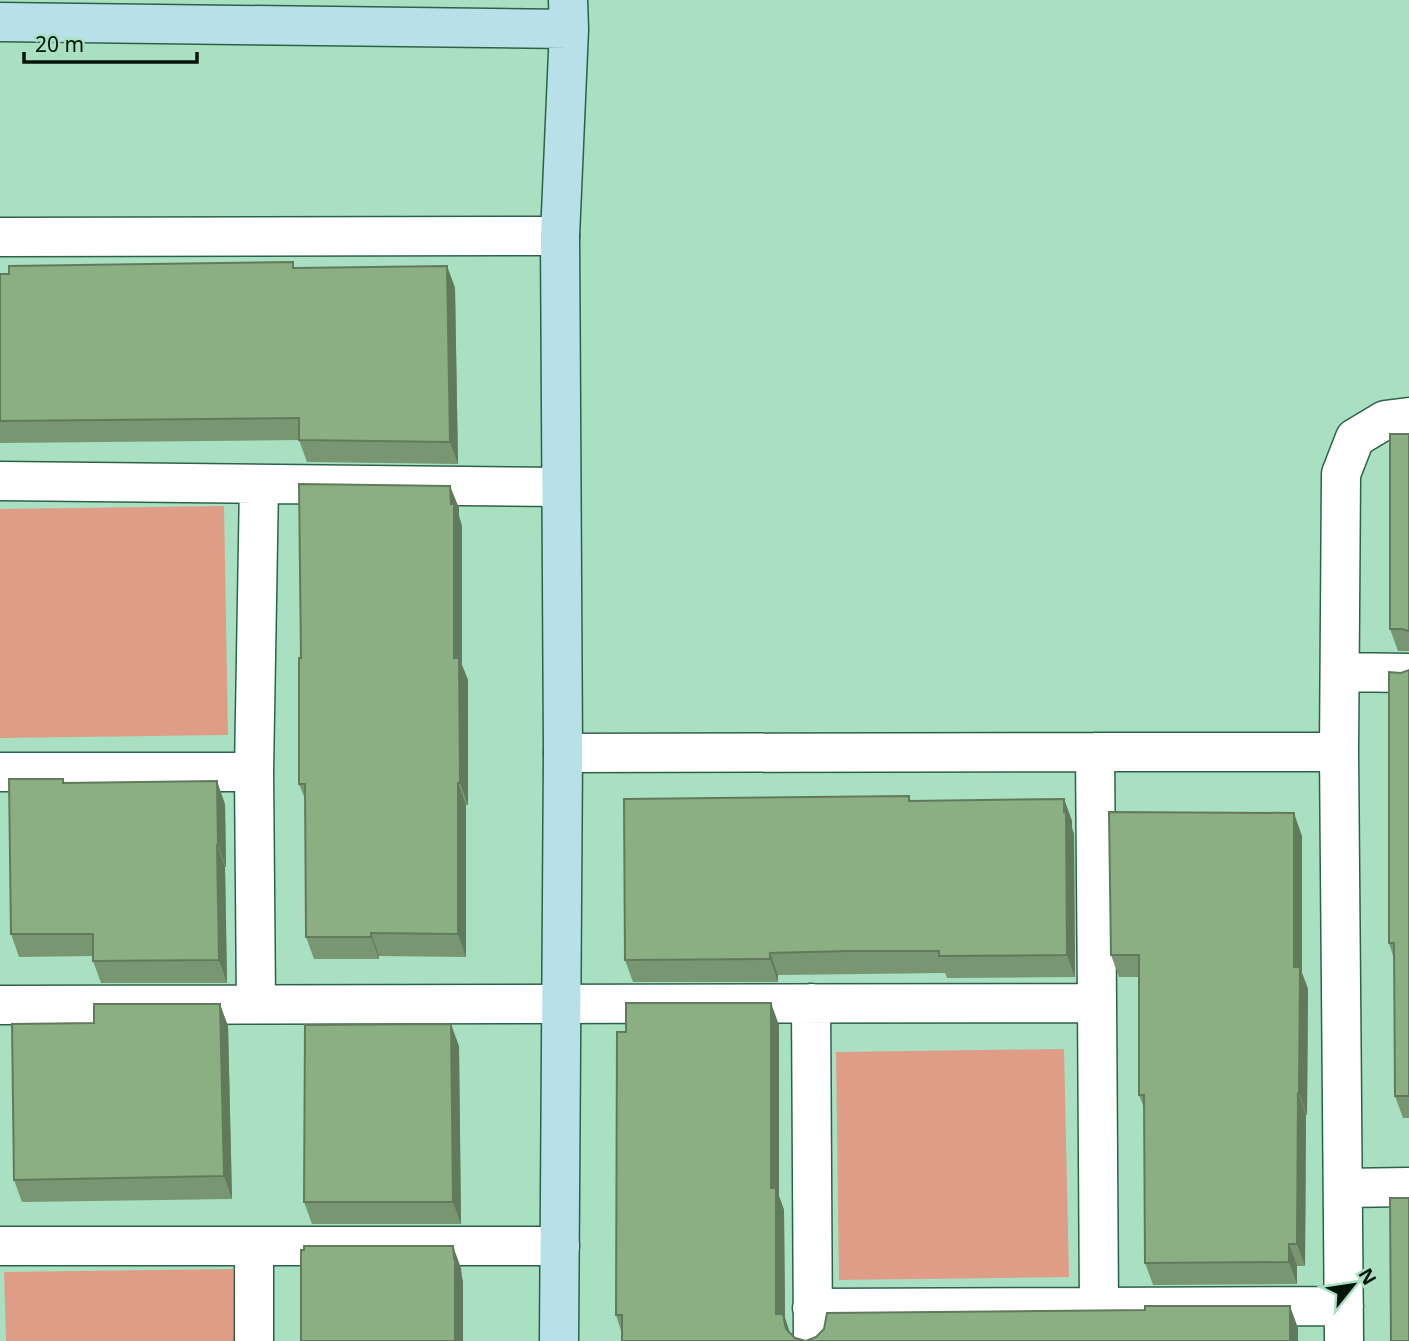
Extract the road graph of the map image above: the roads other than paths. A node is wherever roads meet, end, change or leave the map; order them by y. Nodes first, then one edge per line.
1 (568, 14) edge
2 (0, 22) edge
3 (560, 236) junction
4 (0, 237) edge
5 (1409, 417) edge
6 (0, 481) edge
7 (259, 484) junction
8 (562, 487) junction
9 (1340, 672) junction
10 (1409, 673) edge
11 (1094, 752) junction
12 (1339, 752) junction
13 (563, 753) junction
14 (0, 772) edge
15 (254, 772) junction
16 (811, 1003) junction
17 (1097, 1003) junction
18 (256, 1004) junction
19 (562, 1004) junction
20 (0, 1005) edge
21 (1343, 1188) junction
22 (1409, 1188) edge
23 (0, 1246) edge
24 (254, 1246) junction
25 (560, 1246) junction
26 (1099, 1307) junction
27 (1344, 1324) edge
28 (812, 1325) edge
29 (254, 1341) edge
30 (559, 1341) edge

1 - 2 street
1 - 3 street
3 - 4 street
3 - 8 street
5 - 9 street
6 - 7 street
7 - 8 street
7 - 15 street
8 - 13 street
9 - 10 street
9 - 12 street
11 - 12 street
11 - 13 street
11 - 17 street
12 - 21 street
13 - 19 street
14 - 15 street
15 - 18 street
16 - 17 street
16 - 19 street
16 - 28 street
17 - 26 street
18 - 19 street
18 - 20 street
19 - 25 street
21 - 22 street
21 - 27 street
23 - 24 street
24 - 25 street
24 - 29 street
25 - 30 street
26 - 27 street
26 - 28 street

